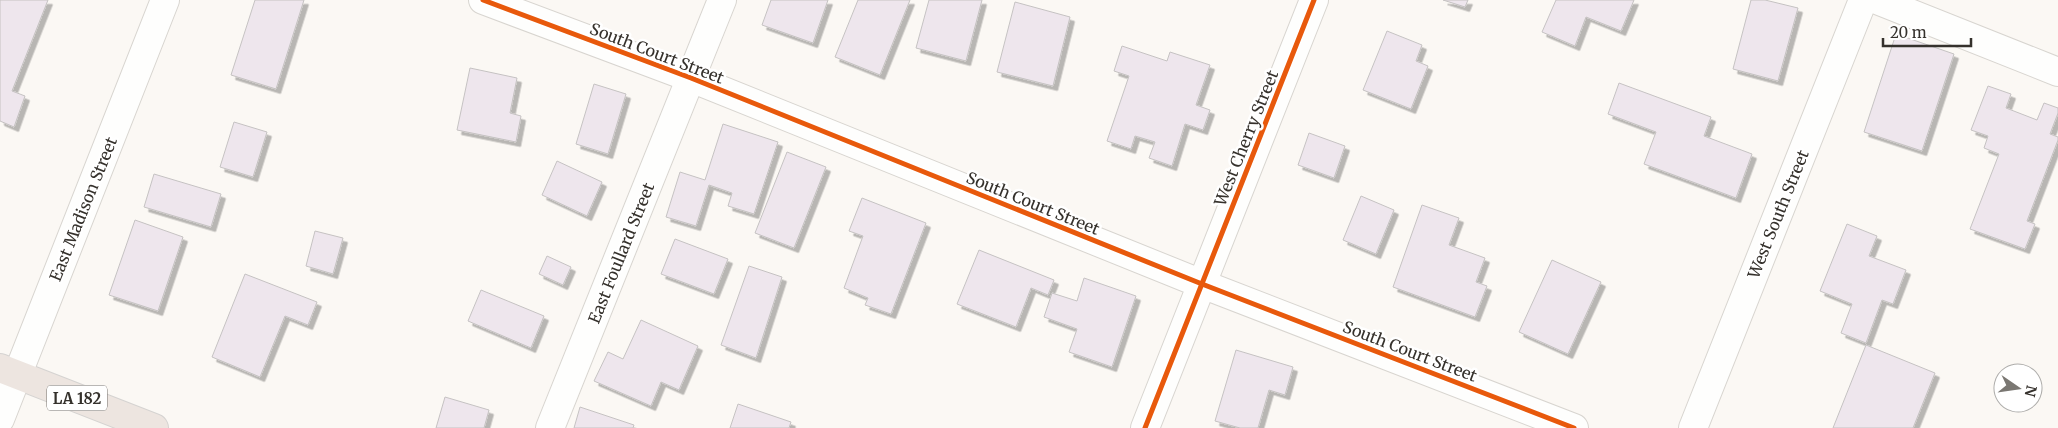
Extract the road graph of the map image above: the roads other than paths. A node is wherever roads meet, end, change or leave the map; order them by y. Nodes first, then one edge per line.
1 (165, 0) edge
2 (483, 0) edge
3 (722, 0) edge
4 (1314, 0) edge
5 (1863, 0) edge
6 (1877, 0) edge
7 (2058, 72) edge
8 (691, 78) junction
9 (1202, 284) junction
10 (9, 371) edge
11 (0, 419) edge
12 (154, 428) edge
13 (550, 428) edge
14 (1145, 428) edge
15 (1574, 428) edge
16 (1694, 428) edge

1 - 10 street, East Madison Street
2 - 8 street, South Court Street
3 - 8 street, East Foullard Street
4 - 9 street, West Cherry Street
5 - 16 street, West South Street
6 - 7 street
8 - 9 street, South Court Street
8 - 13 street, East Foullard Street
9 - 14 street, West Cherry Street
9 - 15 street, South Court Street
10 - 11 street, East Madison Street
10 - 12 main road, LA 182

